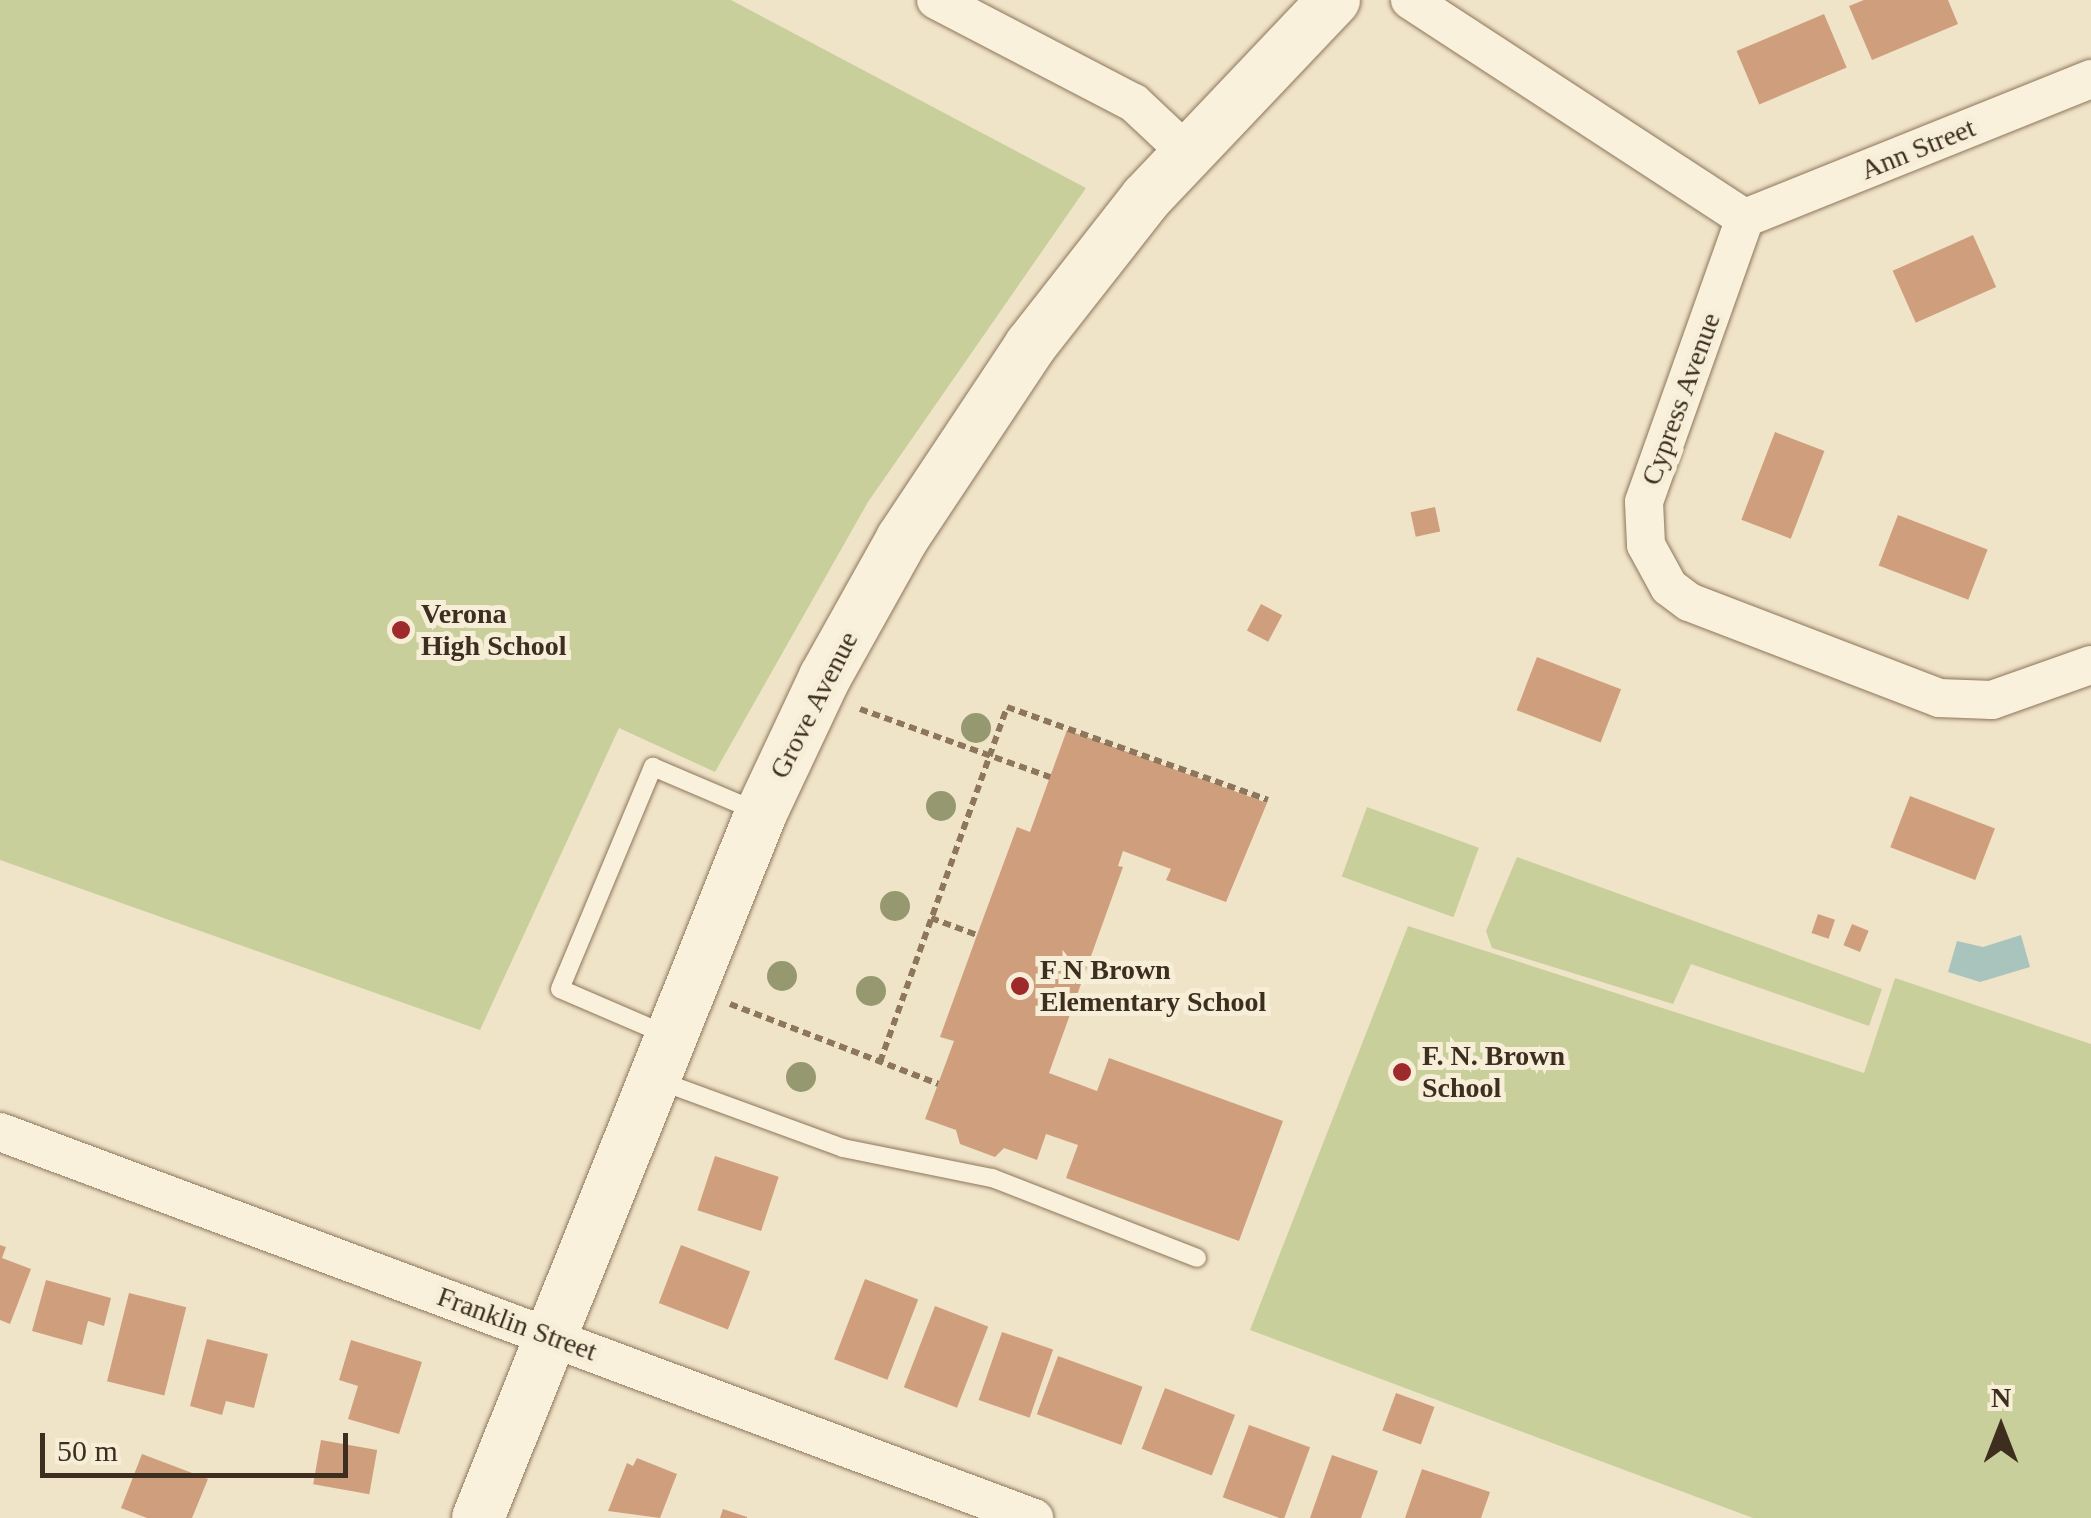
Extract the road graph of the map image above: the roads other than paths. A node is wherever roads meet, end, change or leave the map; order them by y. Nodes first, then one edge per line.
1 (936, 0) edge
2 (1334, 0) edge
3 (1410, 0) edge
4 (2091, 79) edge
5 (1184, 150) junction
6 (1746, 218) junction
7 (2091, 666) edge
8 (761, 813) junction
9 (659, 1056) junction
10 (0, 1132) edge
11 (1197, 1258) dead end
12 (548, 1336) junction
13 (478, 1518) edge
14 (1034, 1518) edge

1 - 5 street
2 - 5 street, Grove Avenue
3 - 6 street
4 - 6 street, Ann Street
5 - 8 street, Grove Avenue
6 - 7 street, Cypress Avenue
8 - 9 street, Grove Avenue
8 - 9 lane
9 - 11 lane
9 - 12 street, Grove Avenue
10 - 12 street, Franklin Street
12 - 13 street, Grove Avenue
12 - 14 street, Franklin Street

